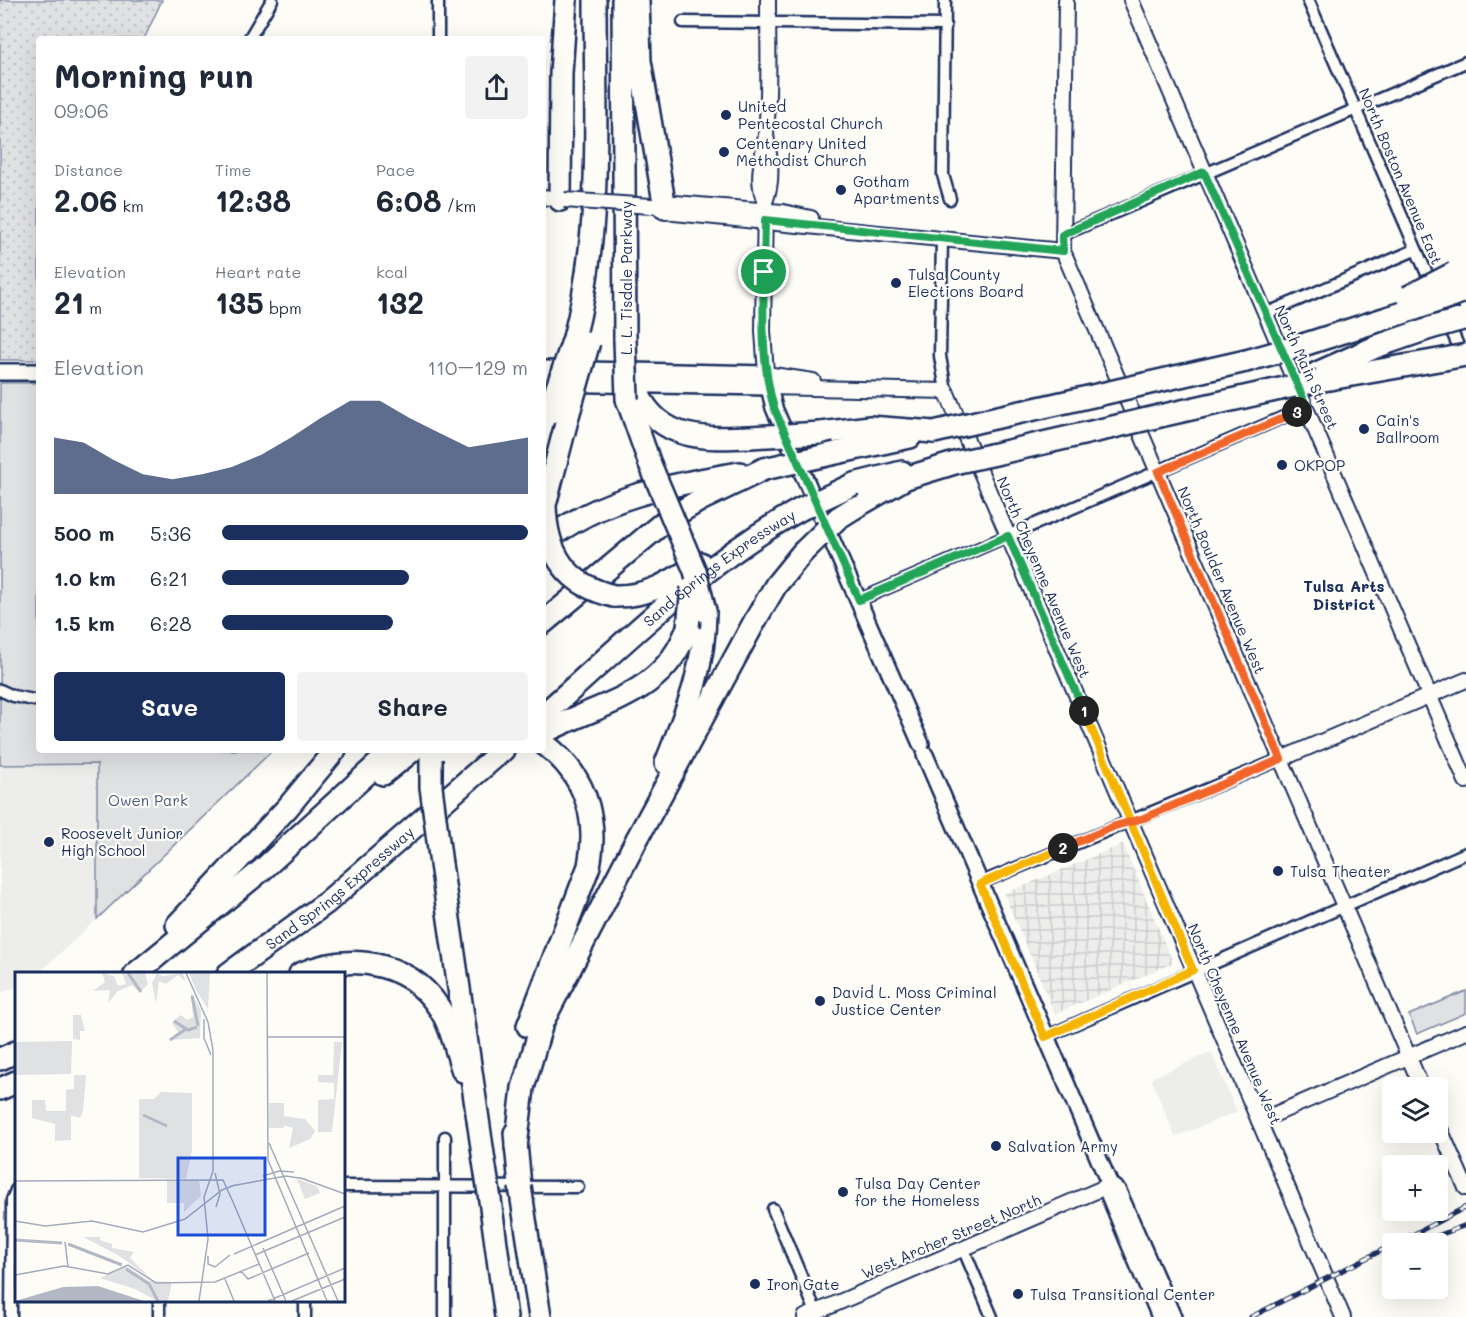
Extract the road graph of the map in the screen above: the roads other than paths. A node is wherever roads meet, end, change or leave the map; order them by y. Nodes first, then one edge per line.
1 (272, 0) edge
2 (438, 0) edge
3 (566, 0) edge
4 (595, 0) edge
5 (623, 0) edge
6 (638, 0) edge
7 (768, 0) edge
8 (945, 0) edge
9 (1066, 0) edge
10 (1131, 0) edge
11 (1308, 0) edge
12 (683, 22) dead end
13 (768, 23) junction
14 (945, 25) junction
15 (251, 36) edge
16 (438, 36) edge
17 (1466, 62) edge
18 (1355, 108) junction
19 (1204, 172) junction
20 (556, 199) edge
21 (950, 199) dead end
22 (658, 207) junction
23 (765, 210) junction
24 (1062, 235) junction
25 (942, 238) junction
26 (1415, 249) junction
27 (1063, 251) junction
28 (1462, 281) edge
29 (1265, 314) junction
30 (1464, 319) edge
31 (625, 339) junction
32 (1466, 356) edge
33 (1466, 364) edge
34 (546, 369) edge
35 (0, 372) edge
36 (36, 372) edge
37 (1316, 378) junction
38 (767, 381) junction
39 (546, 383) edge
40 (946, 391) junction
41 (1307, 407) junction
42 (553, 419) edge
43 (934, 432) junction
44 (958, 462) junction
45 (764, 469) junction
46 (1158, 472) junction
47 (546, 494) edge
48 (801, 509) junction
49 (546, 513) edge
50 (1008, 536) junction
51 (546, 541) edge
52 (684, 546) junction
53 (859, 600) junction
54 (546, 620) edge
55 (1466, 680) edge
56 (0, 690) edge
57 (1430, 697) junction
58 (36, 700) edge
59 (546, 729) edge
60 (546, 730) edge
61 (546, 732) edge
62 (333, 753) edge
63 (390, 753) edge
64 (426, 753) edge
65 (427, 753) edge
66 (495, 757) edge
67 (1281, 759) junction
68 (1466, 780) edge
69 (1131, 822) junction
70 (637, 839) junction
71 (1466, 853) edge
72 (263, 868) junction
73 (980, 884) junction
74 (1344, 906) junction
75 (1193, 970) junction
76 (135, 972) edge
77 (135, 972) edge
78 (231, 972) edge
79 (305, 972) edge
80 (1466, 1032) edge
81 (1045, 1037) junction
82 (15, 1052) edge
83 (1408, 1057) junction
84 (0, 1059) edge
85 (1417, 1077) edge
86 (15, 1082) edge
87 (0, 1089) edge
88 (478, 1120) junction
89 (1259, 1121) junction
90 (444, 1137) dead end
91 (1447, 1143) edge
92 (516, 1147) junction
93 (1110, 1185) junction
94 (345, 1186) edge
95 (445, 1187) junction
96 (578, 1187) dead end
97 (1466, 1188) edge
98 (15, 1194) edge
99 (773, 1209) dead end
100 (963, 1248) junction
101 (811, 1315) edge
102 (11, 1317) edge
103 (445, 1317) edge
104 (506, 1317) edge
105 (540, 1317) edge
106 (992, 1317) edge
107 (1160, 1317) edge
108 (1173, 1317) edge
109 (1343, 1317) edge

1 - 15 street
2 - 16 street
3 - 20 highway
4 - 42 highway, bridge
5 - 31 highway, L. L. Tisdale Parkway
6 - 22 highway
7 - 13 street
8 - 14 street
9 - 24 street, North Boulder Avenue West
10 - 19 street, North Main Street
11 - 18 street, North Boston Avenue East
12 - 13 street
13 - 14 street
13 - 23 street
14 - 21 street
17 - 18 street
18 - 19 street
18 - 26 street, North Boston Avenue East
19 - 24 street
19 - 29 street, North Main Street
20 - 22 street, bridge
22 - 23 street
23 - 25 street
23 - 38 street
24 - 27 street, North Boulder Avenue West
25 - 27 street
25 - 40 street, North Cheyenne Avenue West
26 - 29 street
26 - 33 street, North Boston Avenue East
27 - 46 street, North Boulder Avenue West
28 - 43 highway, bridge
29 - 41 street, North Main Street
30 - 37 highway, bridge
31 - 43 highway, bridge
31 - 52 highway, L. L. Tisdale Parkway, bridge
32 - 37 highway, bridge
34 - 38 main road
35 - 36 main road
37 - 44 highway, bridge
38 - 39 main road
38 - 40 street
38 - 53 main road
40 - 50 street, North Cheyenne Avenue West
41 - 46 street
41 - 57 street, North Main Street
42 - 47 highway, bridge
43 - 45 highway, bridge
44 - 48 highway, Sand Springs Expressway, bridge
44 - 70 highway, bridge
45 - 51 highway
45 - 54 highway
46 - 50 street
46 - 67 street, North Boulder Avenue West
48 - 49 highway, bridge
48 - 59 highway, Sand Springs Expressway
50 - 53 street
50 - 69 street, North Cheyenne Avenue West
52 - 60 highway, bridge
52 - 70 highway, bridge
53 - 73 main road
55 - 57 street
56 - 58 street
57 - 67 street
57 - 68 street, North Main Street
61 - 92 highway
62 - 76 highway
63 - 72 highway
64 - 72 highway
65 - 88 highway, bridge
66 - 78 highway, Sand Springs Expressway
67 - 69 street
67 - 74 street, North Boulder Avenue West
69 - 73 street
69 - 75 street, North Cheyenne Avenue West
70 - 92 highway
71 - 74 street
72 - 77 highway
73 - 81 main road
74 - 75 street
74 - 83 street, North Boulder Avenue West
75 - 81 street
75 - 89 street, North Cheyenne Avenue West
79 - 88 highway
80 - 83 street
81 - 93 main road
82 - 84 highway
83 - 85 street, North Boulder Avenue West
83 - 89 street
86 - 87 highway
88 - 104 highway, bridge
89 - 109 street, North Cheyenne Avenue West
90 - 95 street
91 - 97 street
92 - 105 highway, bridge
93 - 100 street, West Archer Street North
93 - 107 main road
93 - 108 main road
94 - 95 street
95 - 96 street
95 - 103 street
98 - 102 street
99 - 101 street
100 - 101 street, West Archer Street North
100 - 106 street

